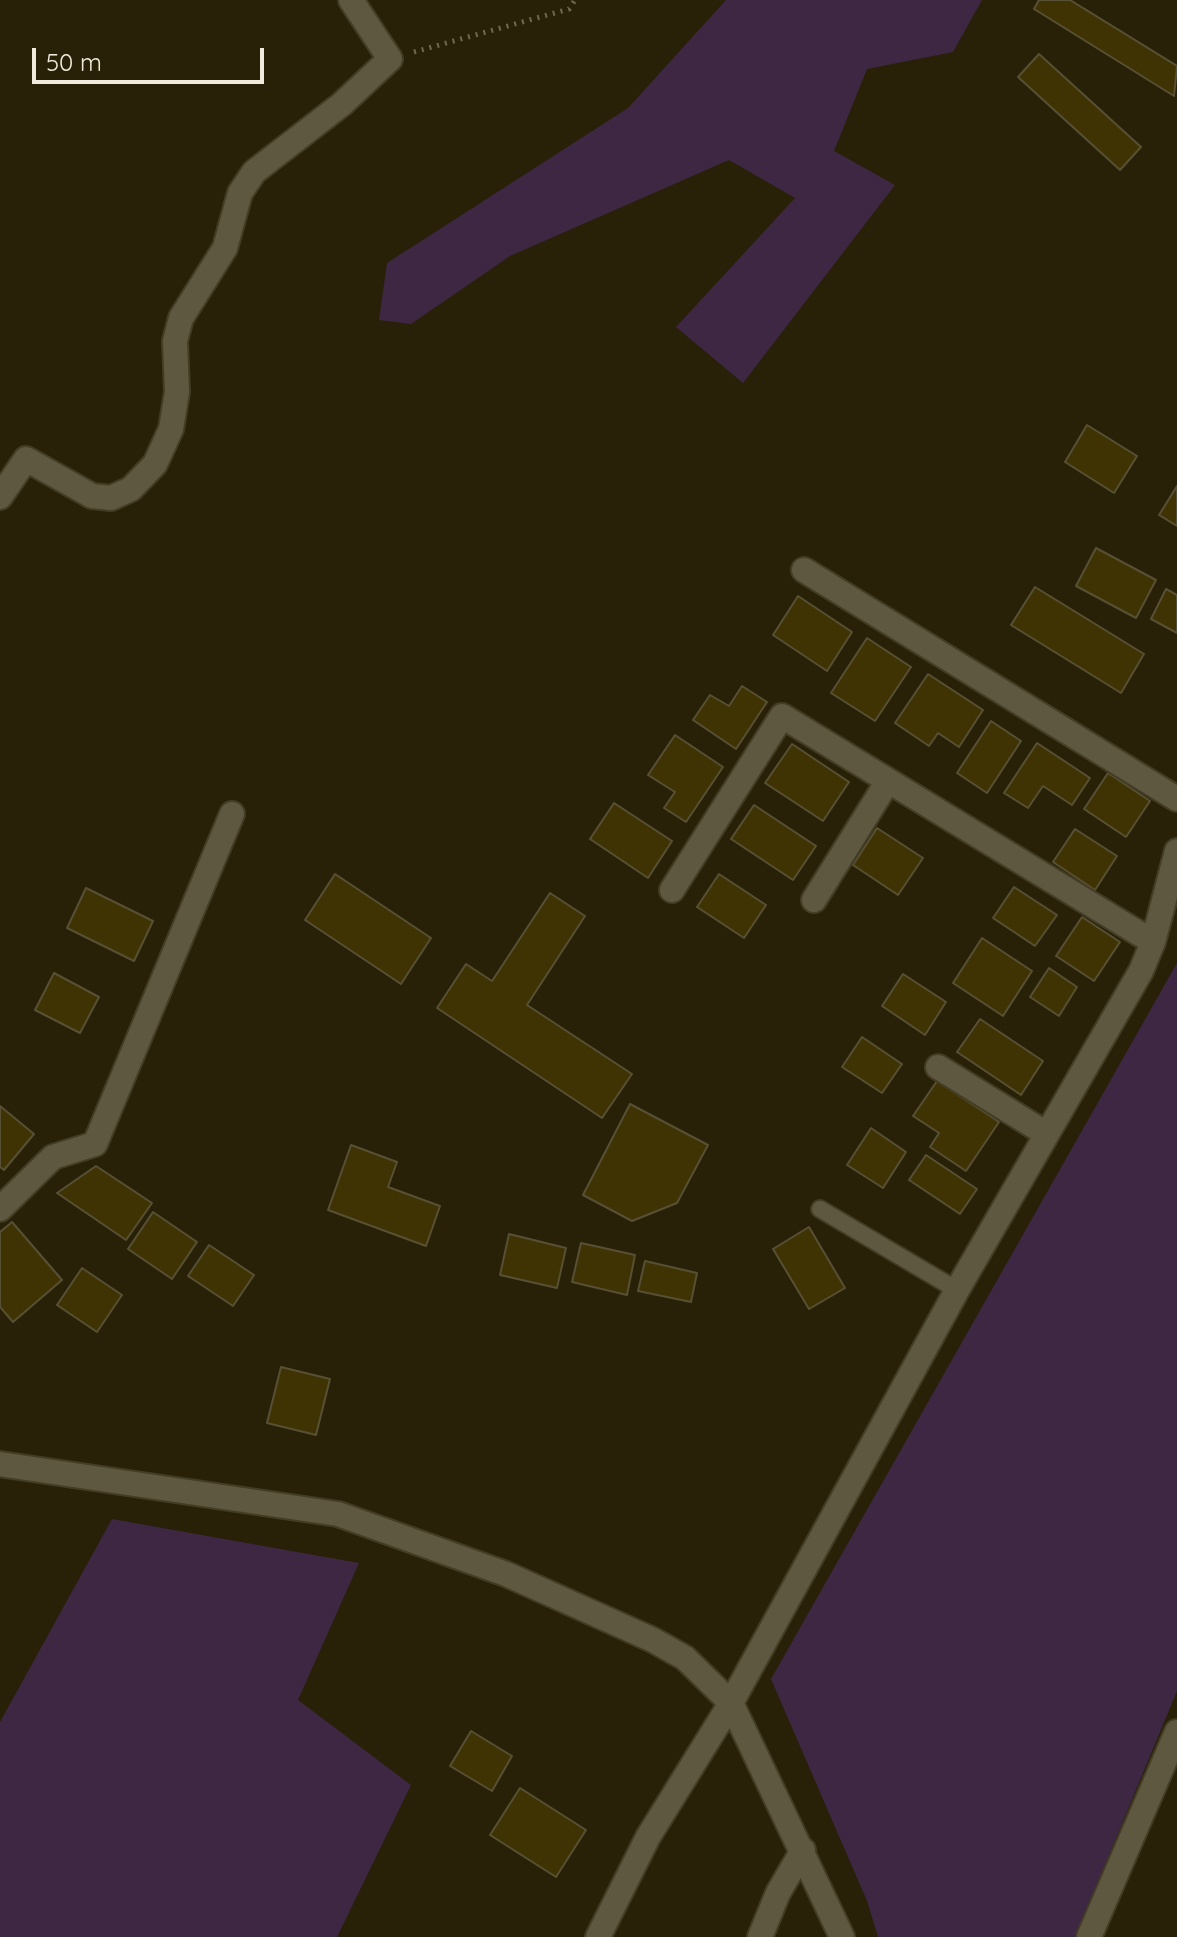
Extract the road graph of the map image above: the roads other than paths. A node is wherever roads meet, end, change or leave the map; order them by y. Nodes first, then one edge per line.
1 (351, 0) edge
2 (0, 497) edge
3 (804, 570) dead end
4 (888, 781) junction
5 (1177, 799) edge
6 (232, 814) dead end
7 (1177, 851) edge
8 (672, 890) dead end
9 (814, 900) dead end
10 (1153, 942) junction
11 (938, 1067) dead end
12 (1045, 1133) junction
13 (0, 1209) edge
14 (820, 1209) dead end
15 (957, 1290) junction
16 (0, 1464) edge
17 (731, 1703) junction
18 (1177, 1732) edge
19 (803, 1850) junction
20 (598, 1937) edge
21 (760, 1937) edge
22 (842, 1937) edge
23 (1089, 1937) edge

1 - 2 street
3 - 5 street
4 - 8 street
4 - 9 street
4 - 10 street
6 - 13 street
7 - 10 street
10 - 12 street
11 - 12 street
12 - 15 street
14 - 15 lane
15 - 17 street
16 - 17 street
17 - 19 street
17 - 20 street
18 - 23 street
19 - 21 street
19 - 22 street

